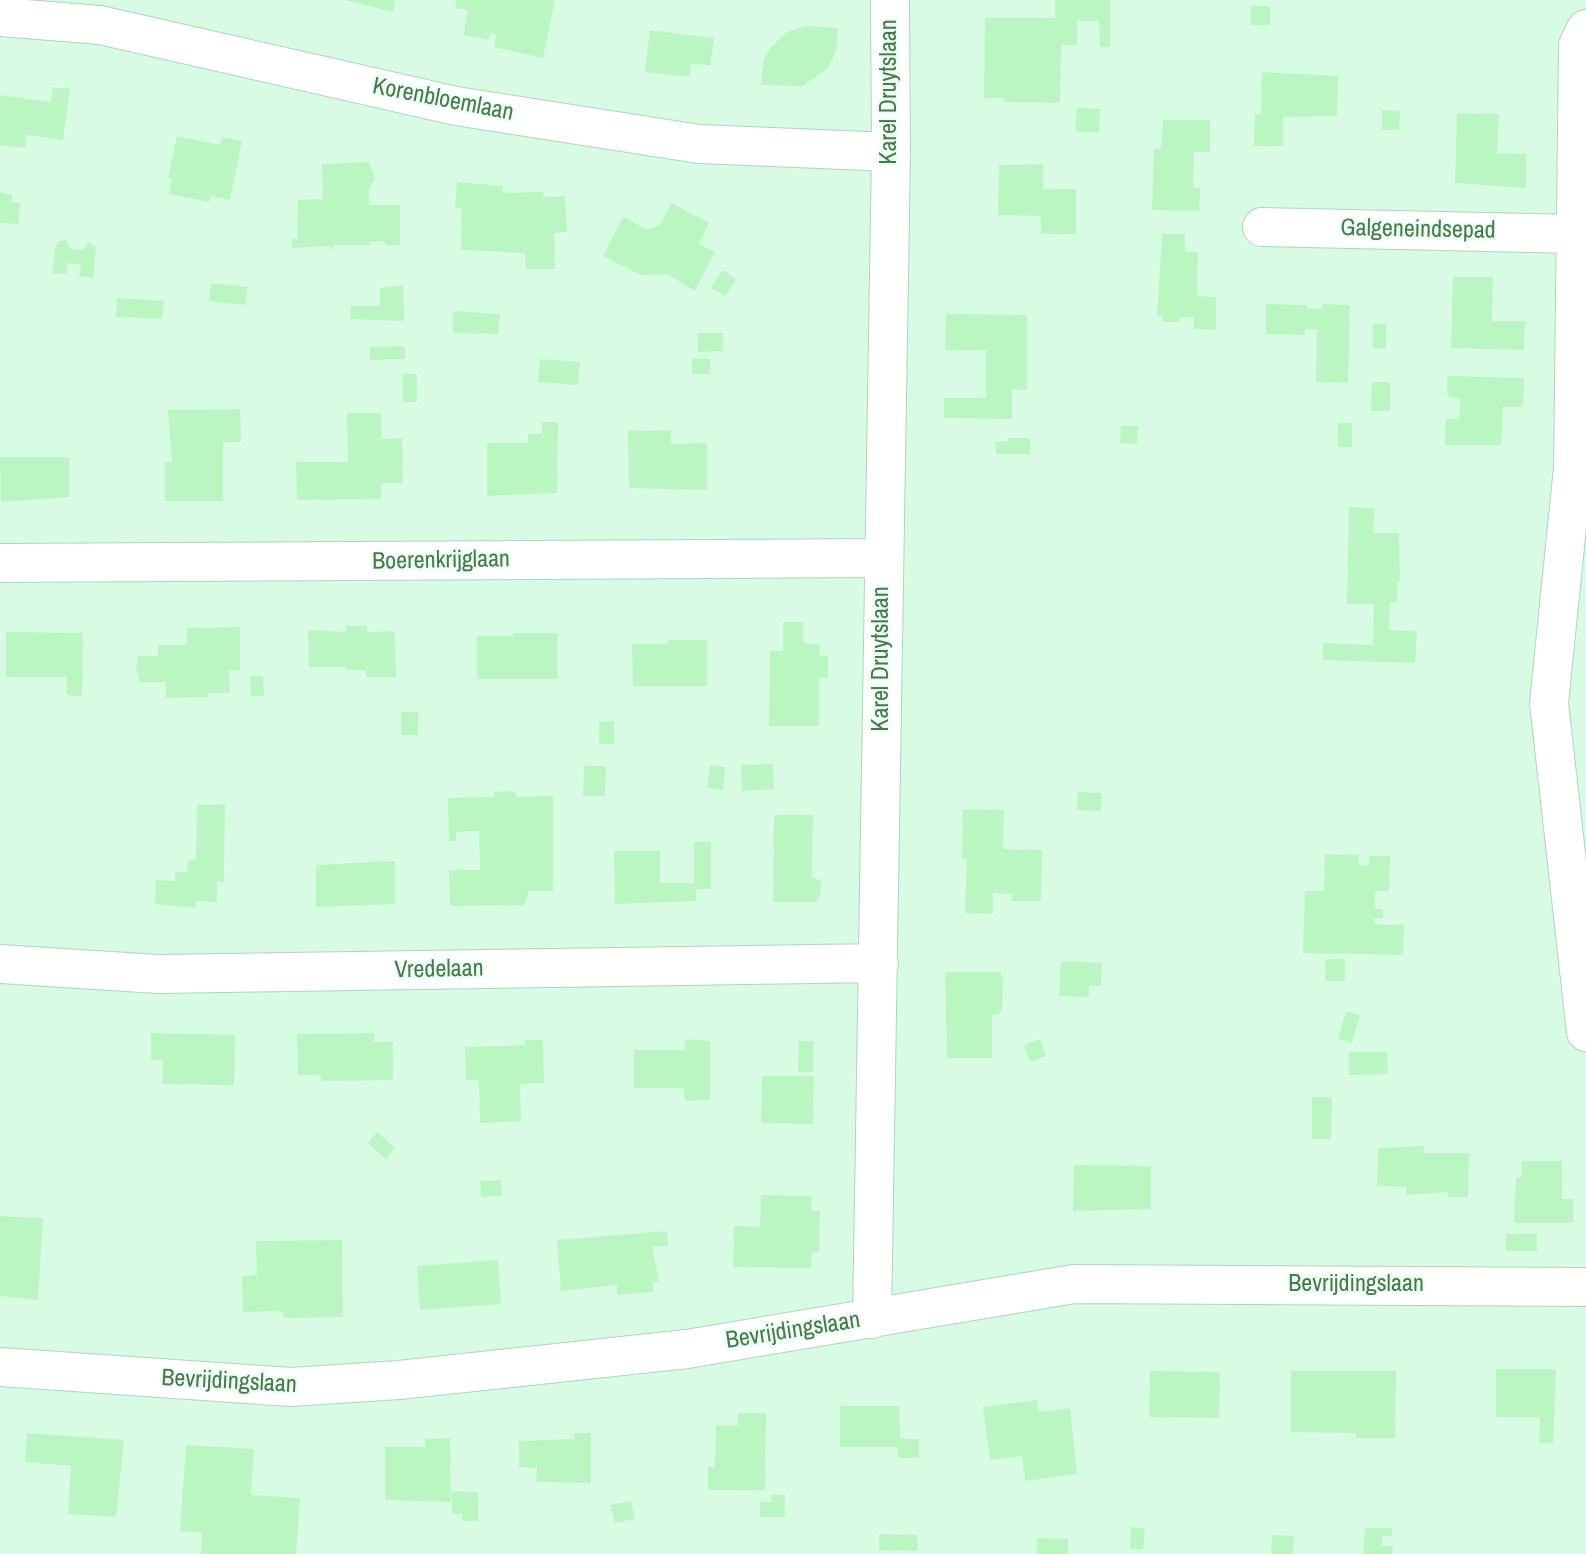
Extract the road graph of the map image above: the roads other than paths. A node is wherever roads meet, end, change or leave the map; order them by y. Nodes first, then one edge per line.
1 (890, 0) edge
2 (0, 17) edge
3 (1586, 29) edge
4 (891, 152) junction
5 (1262, 227) dead end
6 (1575, 234) junction
7 (883, 558) junction
8 (0, 563) edge
9 (879, 963) junction
10 (0, 964) edge
11 (1586, 1031) edge
12 (1586, 1287) edge
13 (872, 1319) junction
14 (0, 1367) edge

1 - 4 street, Karel Druytslaan
2 - 4 street, Korenbloemlaan
3 - 6 street
4 - 7 street, Karel Druytslaan
5 - 6 street, Galgeneindsepad
6 - 11 street
7 - 8 street, Boerenkrijglaan
7 - 9 street, Karel Druytslaan
9 - 10 street, Vredelaan
9 - 13 street, Karel Druytslaan
12 - 13 street, Bevrijdingslaan
13 - 14 street, Bevrijdingslaan

